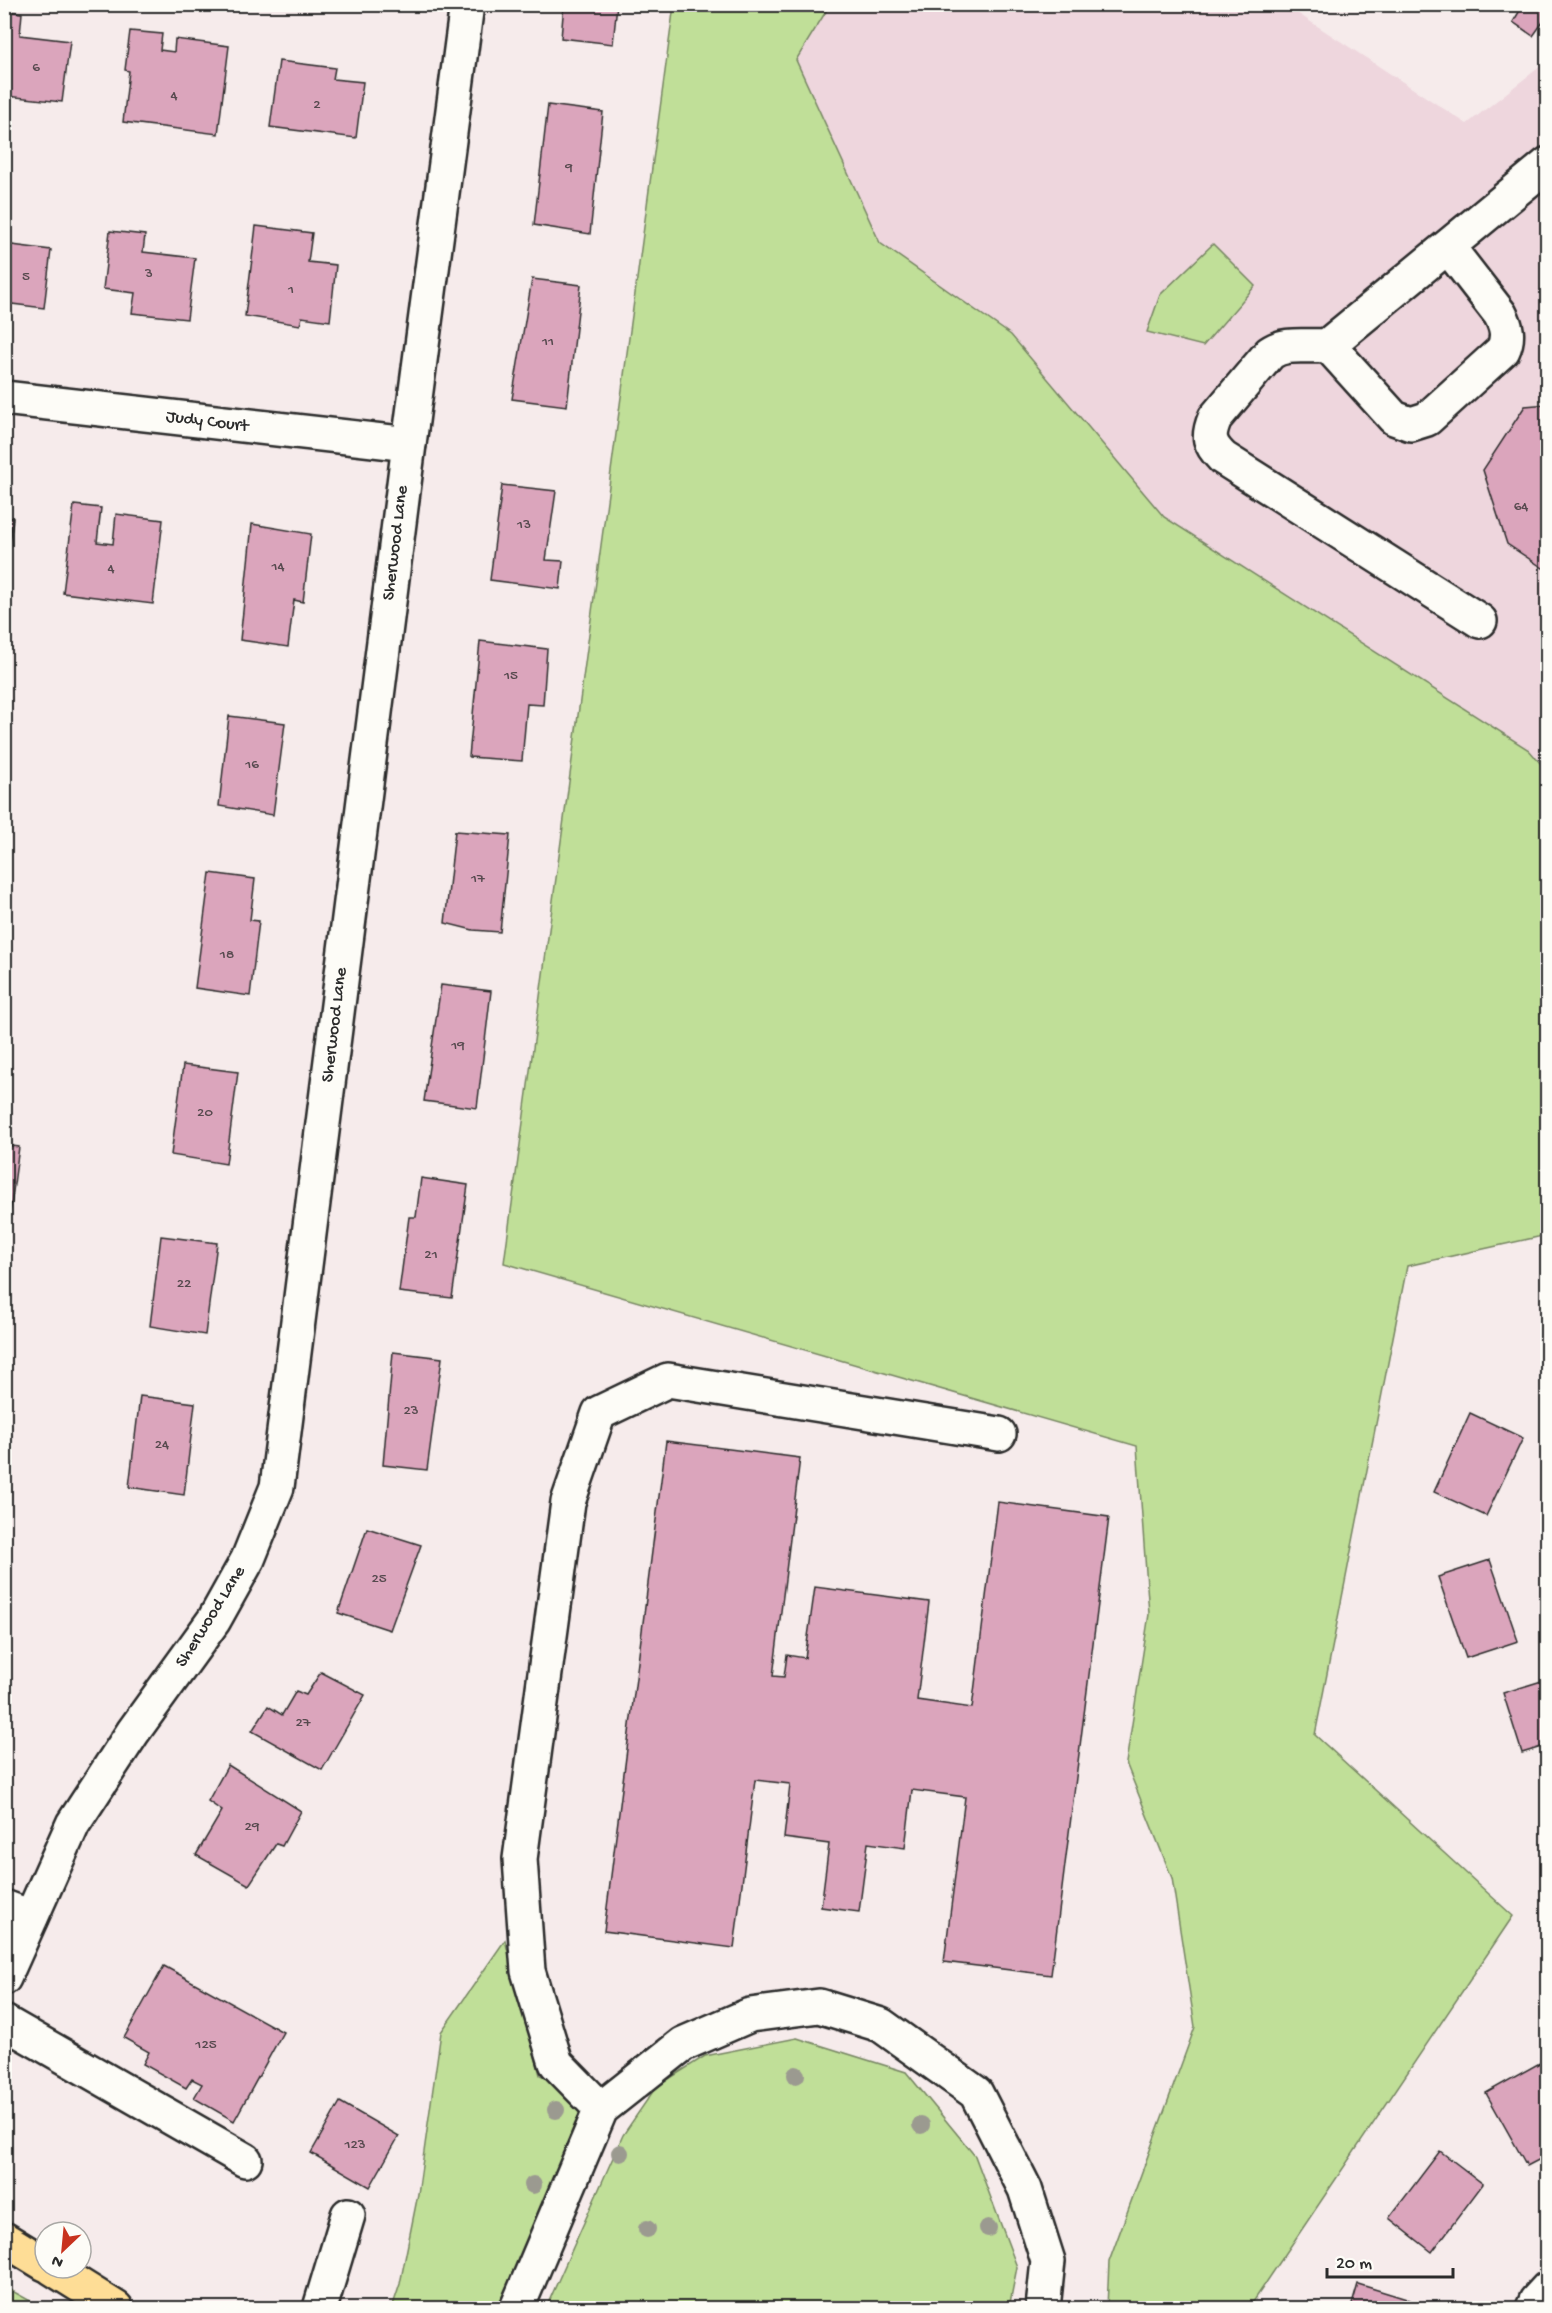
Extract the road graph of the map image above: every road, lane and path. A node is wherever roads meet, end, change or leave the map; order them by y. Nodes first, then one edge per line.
1 (467, 4) edge
2 (1548, 164) edge
3 (1449, 247) junction
4 (1328, 345) junction
5 (4, 398) edge
6 (409, 444) junction
7 (1480, 621) dead end
8 (999, 1434) dead end
9 (18, 1912) edge
10 (4, 1978) edge
11 (4, 2022) edge
12 (602, 2109) junction
13 (245, 2160) dead end
14 (348, 2215) dead end
15 (4, 2239) edge
16 (33, 2257) edge
17 (71, 2280) edge
18 (1548, 2288) edge
19 (116, 2308) edge
20 (320, 2308) edge
21 (517, 2308) edge
22 (1043, 2308) edge
23 (1533, 2308) edge

1 - 6 street, Sherwood Lane
2 - 3 street
3 - 4 street
3 - 4 street
4 - 7 street
5 - 6 street, Judy Court
6 - 9 street, Sherwood Lane
8 - 12 street
9 - 10 street, Sherwood Lane
11 - 13 street
12 - 21 street
12 - 22 street
14 - 20 street
15 - 16 main road
17 - 19 main road
18 - 23 street

